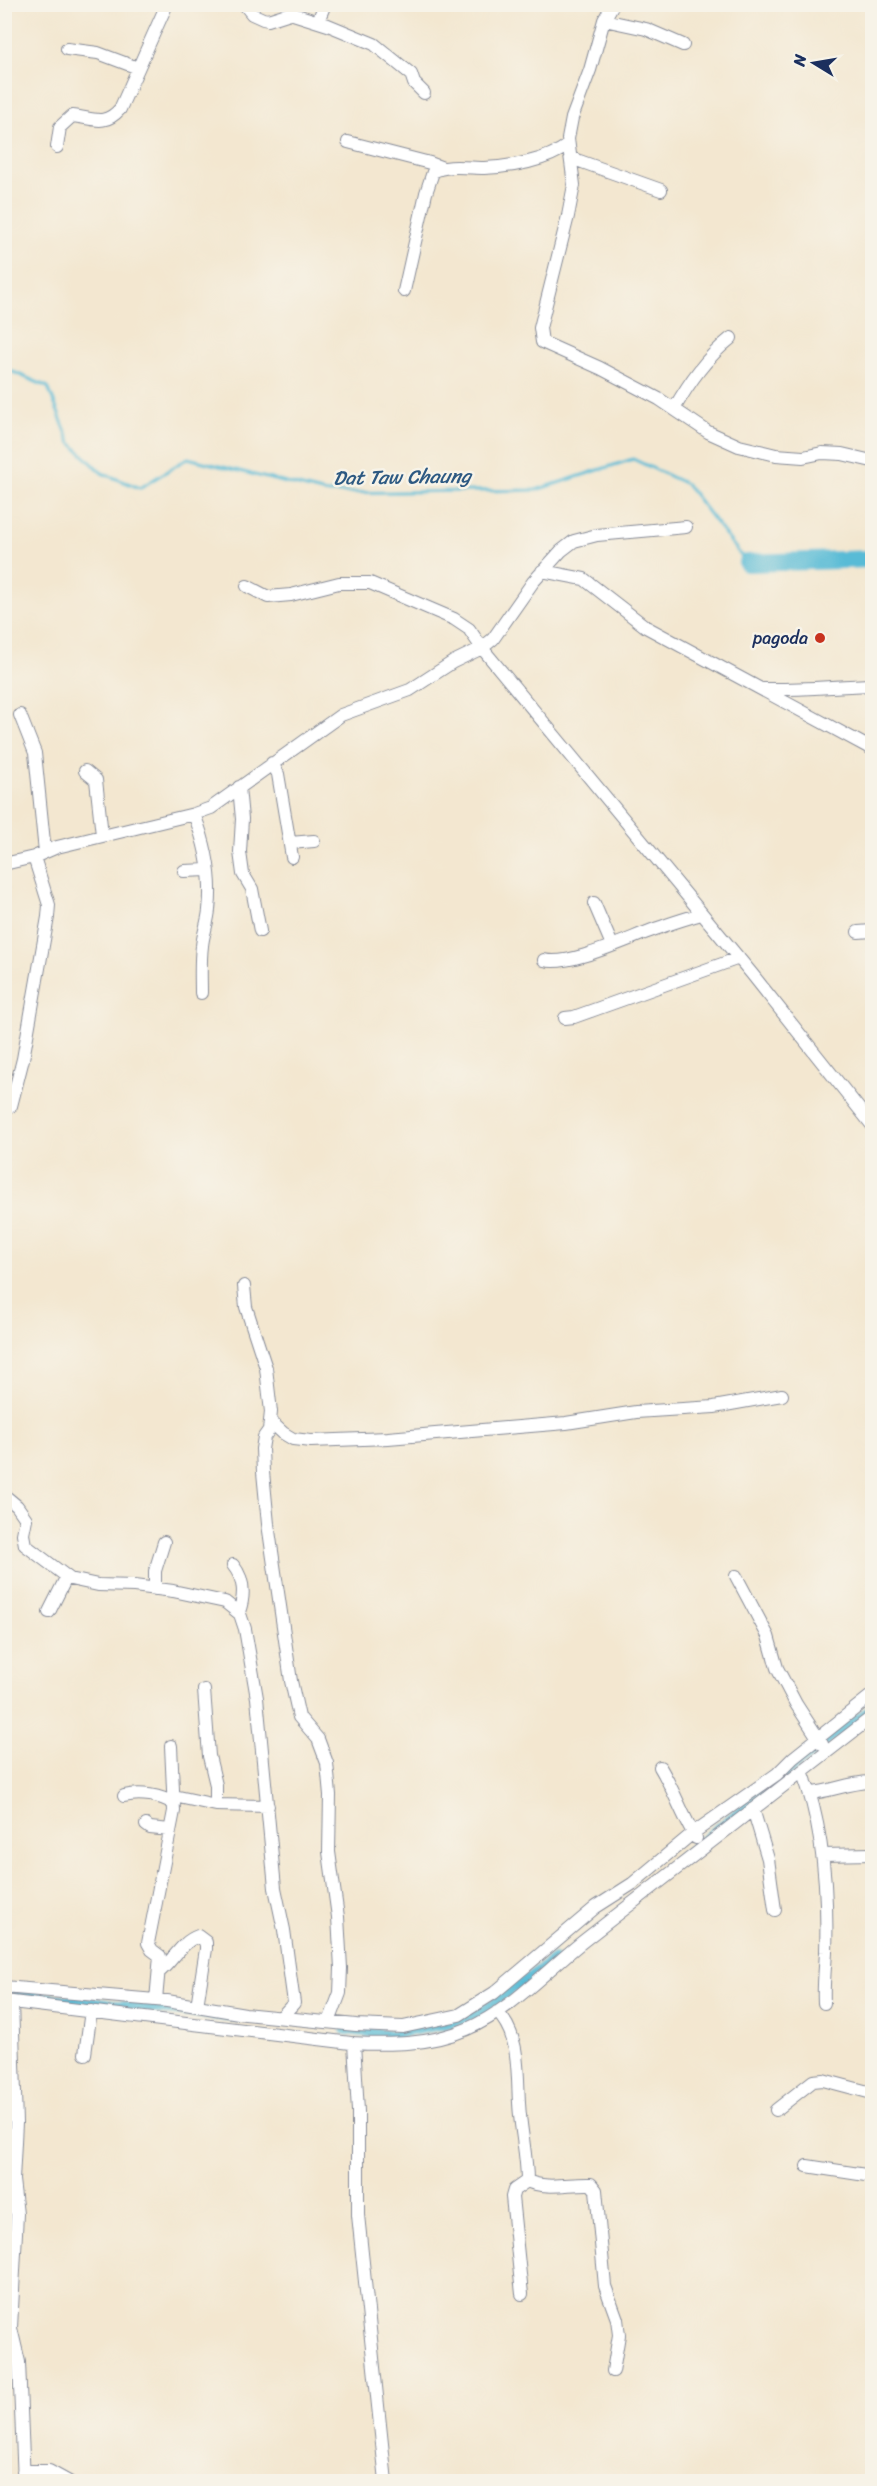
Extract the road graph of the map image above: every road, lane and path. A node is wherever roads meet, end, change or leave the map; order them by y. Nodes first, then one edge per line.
1 (167, 4) edge
2 (244, 4) edge
3 (325, 4) edge
4 (613, 4) edge
5 (604, 20) junction
6 (318, 21) junction
7 (683, 45) dead end
8 (67, 50) dead end
9 (138, 68) junction
10 (424, 93) dead end
11 (348, 142) dead end
12 (568, 145) junction
13 (57, 147) dead end
14 (571, 158) junction
15 (443, 168) junction
16 (661, 190) dead end
17 (404, 291) dead end
18 (731, 338) dead end
19 (674, 409) junction
20 (873, 460) edge
21 (686, 527) dead end
22 (542, 571) junction
23 (247, 586) dead end
24 (482, 648) junction
25 (873, 685) edge
26 (762, 689) junction
27 (20, 714) dead end
28 (873, 749) edge
29 (272, 763) junction
30 (86, 771) dead end
31 (239, 787) junction
32 (194, 814) junction
33 (102, 835) junction
34 (314, 841) dead end
35 (290, 843) junction
36 (39, 854) junction
37 (292, 857) dead end
38 (4, 864) edge
39 (208, 870) junction
40 (184, 871) dead end
41 (594, 903) dead end
42 (701, 914) junction
43 (260, 931) dead end
44 (873, 931) edge
45 (858, 932) dead end
46 (612, 945) junction
47 (739, 958) junction
48 (544, 960) dead end
49 (201, 993) dead end
50 (565, 1018) dead end
51 (11, 1106) dead end
52 (873, 1125) edge
53 (244, 1286) dead end
54 (782, 1395) dead end
55 (270, 1421) junction
56 (5, 1496) edge
57 (164, 1542) dead end
58 (232, 1565) dead end
59 (736, 1576) dead end
60 (66, 1578) junction
61 (155, 1589) junction
62 (49, 1612) dead end
63 (238, 1612) junction
64 (204, 1690) dead end
65 (873, 1695) edge
66 (871, 1719) edge
67 (171, 1746) dead end
68 (823, 1746) junction
69 (660, 1767) dead end
70 (802, 1771) junction
71 (870, 1782) dead end
72 (811, 1793) junction
73 (124, 1796) dead end
74 (174, 1800) junction
75 (216, 1805) junction
76 (268, 1806) junction
77 (753, 1809) junction
78 (147, 1829) dead end
79 (170, 1833) junction
80 (699, 1841) junction
81 (873, 1854) edge
82 (823, 1855) junction
83 (775, 1910) dead end
84 (159, 1972) junction
85 (4, 1987) edge
86 (156, 2000) junction
87 (8, 2001) edge
88 (824, 2002) dead end
89 (197, 2006) junction
90 (90, 2011) junction
91 (497, 2012) junction
92 (282, 2016) junction
93 (237, 2020) junction
94 (329, 2022) junction
95 (354, 2043) junction
96 (85, 2054) dead end
97 (873, 2092) edge
98 (776, 2110) dead end
99 (807, 2166) dead end
100 (873, 2176) edge
101 (527, 2181) junction
102 (10, 2207) edge
103 (9, 2276) edge
104 (522, 2295) dead end
105 (8, 2333) edge
106 (613, 2371) dead end
107 (23, 2476) edge
108 (69, 2481) edge
109 (386, 2481) edge

1 - 9 street
2 - 6 street
3 - 6 street
4 - 5 street
5 - 7 street
5 - 12 street
6 - 10 street
8 - 9 street
9 - 13 street
11 - 15 street
12 - 14 street
12 - 15 street
14 - 16 street
14 - 19 street
15 - 17 street
18 - 19 street
19 - 20 street
21 - 22 street
22 - 24 street
22 - 26 street
23 - 24 street
24 - 29 street
24 - 42 street
25 - 26 street
26 - 28 street
27 - 36 street
29 - 31 street
29 - 35 street
30 - 33 street
31 - 32 street
31 - 43 street
32 - 33 street
32 - 39 street
33 - 36 street
34 - 35 street
35 - 37 street
36 - 38 street
36 - 51 street
39 - 40 street
39 - 49 street
41 - 46 street
42 - 46 street
42 - 47 street
44 - 45 street
46 - 48 street
47 - 50 street
47 - 52 street
53 - 55 street
54 - 55 street
55 - 94 street
56 - 60 street
57 - 61 street
58 - 63 street
59 - 68 street
60 - 61 street
60 - 62 street
61 - 63 street
63 - 76 street
64 - 75 street
65 - 68 street
66 - 68 street
67 - 74 street
68 - 70 street
68 - 80 street
69 - 80 street
70 - 72 street
70 - 77 street
71 - 72 street
72 - 82 street
73 - 74 street
74 - 75 street
74 - 79 street
75 - 76 street
76 - 92 street
77 - 80 street
77 - 83 street
78 - 79 street
79 - 84 street
80 - 91 street
80 - 94 street
81 - 82 street
82 - 88 street
84 - 86 street
84 - 89 street
85 - 86 street
86 - 89 street
87 - 90 street
87 - 102 street
89 - 93 street
90 - 93 street
90 - 96 street
91 - 95 street
91 - 101 street
92 - 93 street
92 - 94 street
93 - 95 street
95 - 109 street
97 - 98 street
99 - 100 street
101 - 104 street
101 - 106 street
102 - 103 street
103 - 105 street
105 - 107 street
107 - 108 street

